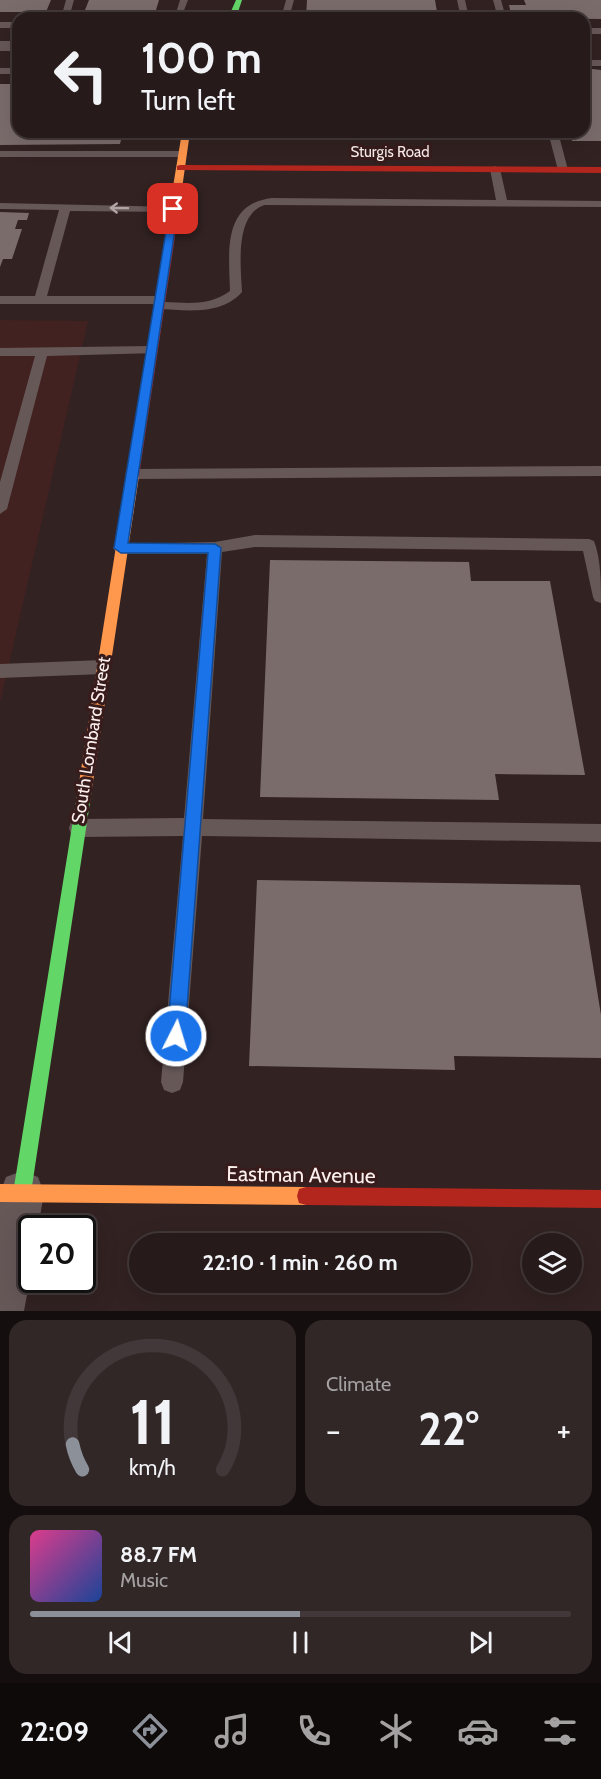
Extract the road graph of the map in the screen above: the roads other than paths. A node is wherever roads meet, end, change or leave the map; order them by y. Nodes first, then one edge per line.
1 (185, 138) edge
2 (555, 138) edge
3 (0, 154) edge
4 (181, 161) junction
5 (495, 169) junction
6 (564, 170) junction
7 (601, 170) edge
8 (502, 203) junction
9 (601, 204) edge
10 (0, 206) edge
11 (65, 207) junction
12 (173, 209) junction
13 (0, 300) edge
14 (40, 300) junction
15 (159, 303) junction
16 (152, 350) junction
17 (0, 352) edge
18 (42, 352) junction
19 (601, 471) edge
20 (132, 474) junction
21 (0, 509) edge
22 (121, 548) junction
23 (215, 548) junction
24 (601, 597) edge
25 (103, 667) junction
26 (0, 670) edge
27 (193, 827) junction
28 (78, 828) junction
29 (601, 833) edge
30 (172, 1082) dead end
31 (11, 1193) edge
32 (601, 1199) edge
33 (1, 1311) edge

1 - 4 street, South Lombard Street
2 - 6 lane
3 - 4 lane
4 - 5 street, Sturgis Road
4 - 12 street, South Lombard Street
5 - 6 street, Sturgis Road
5 - 8 lane
6 - 7 street, Sturgis Road
8 - 9 lane
8 - 15 lane
10 - 11 lane
12 -> 11 lane
11 - 14 lane
12 - 15 street, South Lombard Street
13 - 14 lane
14 - 15 lane
15 - 16 street, South Lombard Street
16 - 18 lane
16 - 20 street, South Lombard Street
17 - 18 lane
18 - 21 lane
19 - 20 lane
20 - 22 street, South Lombard Street
22 - 23 lane
22 - 25 street, South Lombard Street
23 - 24 lane
23 - 27 lane
25 - 26 lane
25 - 28 street, South Lombard Street
27 - 28 lane
27 - 29 lane
27 - 30 lane
28 - 31 street, South Lombard Street
31 - 32 street, Eastman Avenue
31 - 33 street, South Lombard Street

